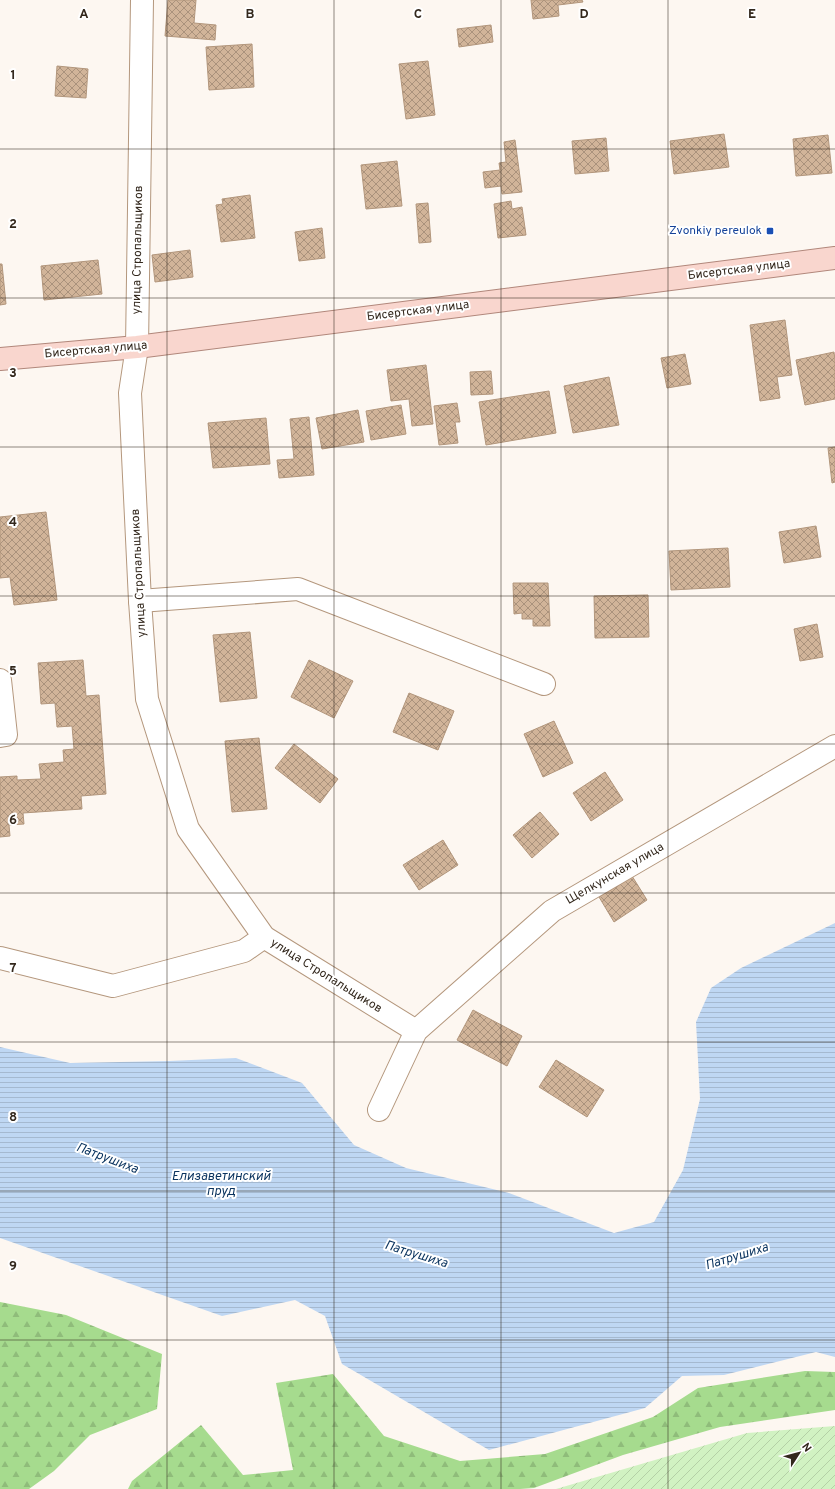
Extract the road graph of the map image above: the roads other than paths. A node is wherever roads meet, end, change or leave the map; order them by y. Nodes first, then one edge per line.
1 (142, 0) edge
2 (835, 258) edge
3 (137, 347) junction
4 (0, 359) edge
5 (140, 601) junction
6 (0, 680) edge
7 (544, 684) dead end
8 (0, 736) edge
9 (835, 746) edge
10 (264, 937) junction
11 (0, 958) edge
12 (416, 1032) junction
13 (379, 1110) dead end

1 - 3 street, улица Стропальщиков
2 - 3 main road, Бисертская улица
3 - 4 main road, Бисертская улица
3 - 5 street, улица Стропальщиков
5 - 7 street
5 - 10 street, улица Стропальщиков
6 - 8 street
9 - 12 street, Щелкунская улица
10 - 11 street
10 - 12 street, улица Стропальщиков
12 - 13 street

